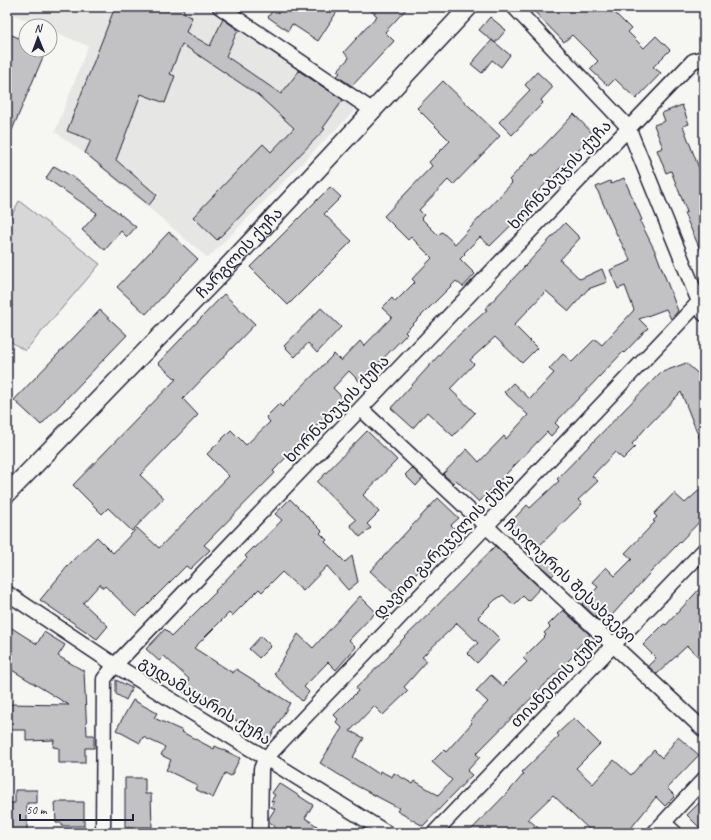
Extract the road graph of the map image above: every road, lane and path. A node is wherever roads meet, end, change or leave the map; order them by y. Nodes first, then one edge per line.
1 (220, 7) edge
2 (469, 7) edge
3 (514, 7) edge
4 (704, 58) edge
5 (372, 110) junction
6 (628, 127) junction
7 (702, 308) edge
8 (361, 409) junction
9 (7, 494) edge
10 (486, 526) junction
11 (704, 550) edge
12 (7, 593) edge
13 (614, 646) junction
14 (115, 665) junction
15 (704, 730) edge
16 (265, 759) junction
17 (704, 779) edge
18 (659, 828) edge
19 (103, 833) edge
20 (260, 833) edge
21 (387, 833) edge
22 (434, 833) edge
23 (675, 833) edge

1 - 5 street
2 - 5 street, ჩარგლის ქუჩა
3 - 6 street
4 - 6 street, ხორნაბუჯის ქუჩა
5 - 9 street, ჩარგლის ქუჩა
6 - 7 street
6 - 8 street, ხორნაბუჯის ქუჩა
7 - 10 street, დავით გარეჯელის ქუჩა
8 - 10 street, ჩაილურის შესახვევი
8 - 14 street, ხორნაბუჯის ქუჩა
10 - 13 street, ჩაილურის შესახვევი
10 - 16 street, დავით გარეჯელის ქუჩა
11 - 13 street, თიანეთის ქუჩა
12 - 14 street, გუდამაყარის ქუჩა
13 - 15 street, ჩაილურის შესახვევი
13 - 22 street, თიანეთის ქუჩა
14 - 16 street, გუდამაყარის ქუჩა
14 - 19 street, ხორნაბუჯის ქუჩა
16 - 20 street
16 - 21 street, გუდამაყარის ქუჩა
17 - 18 street
18 - 23 street

